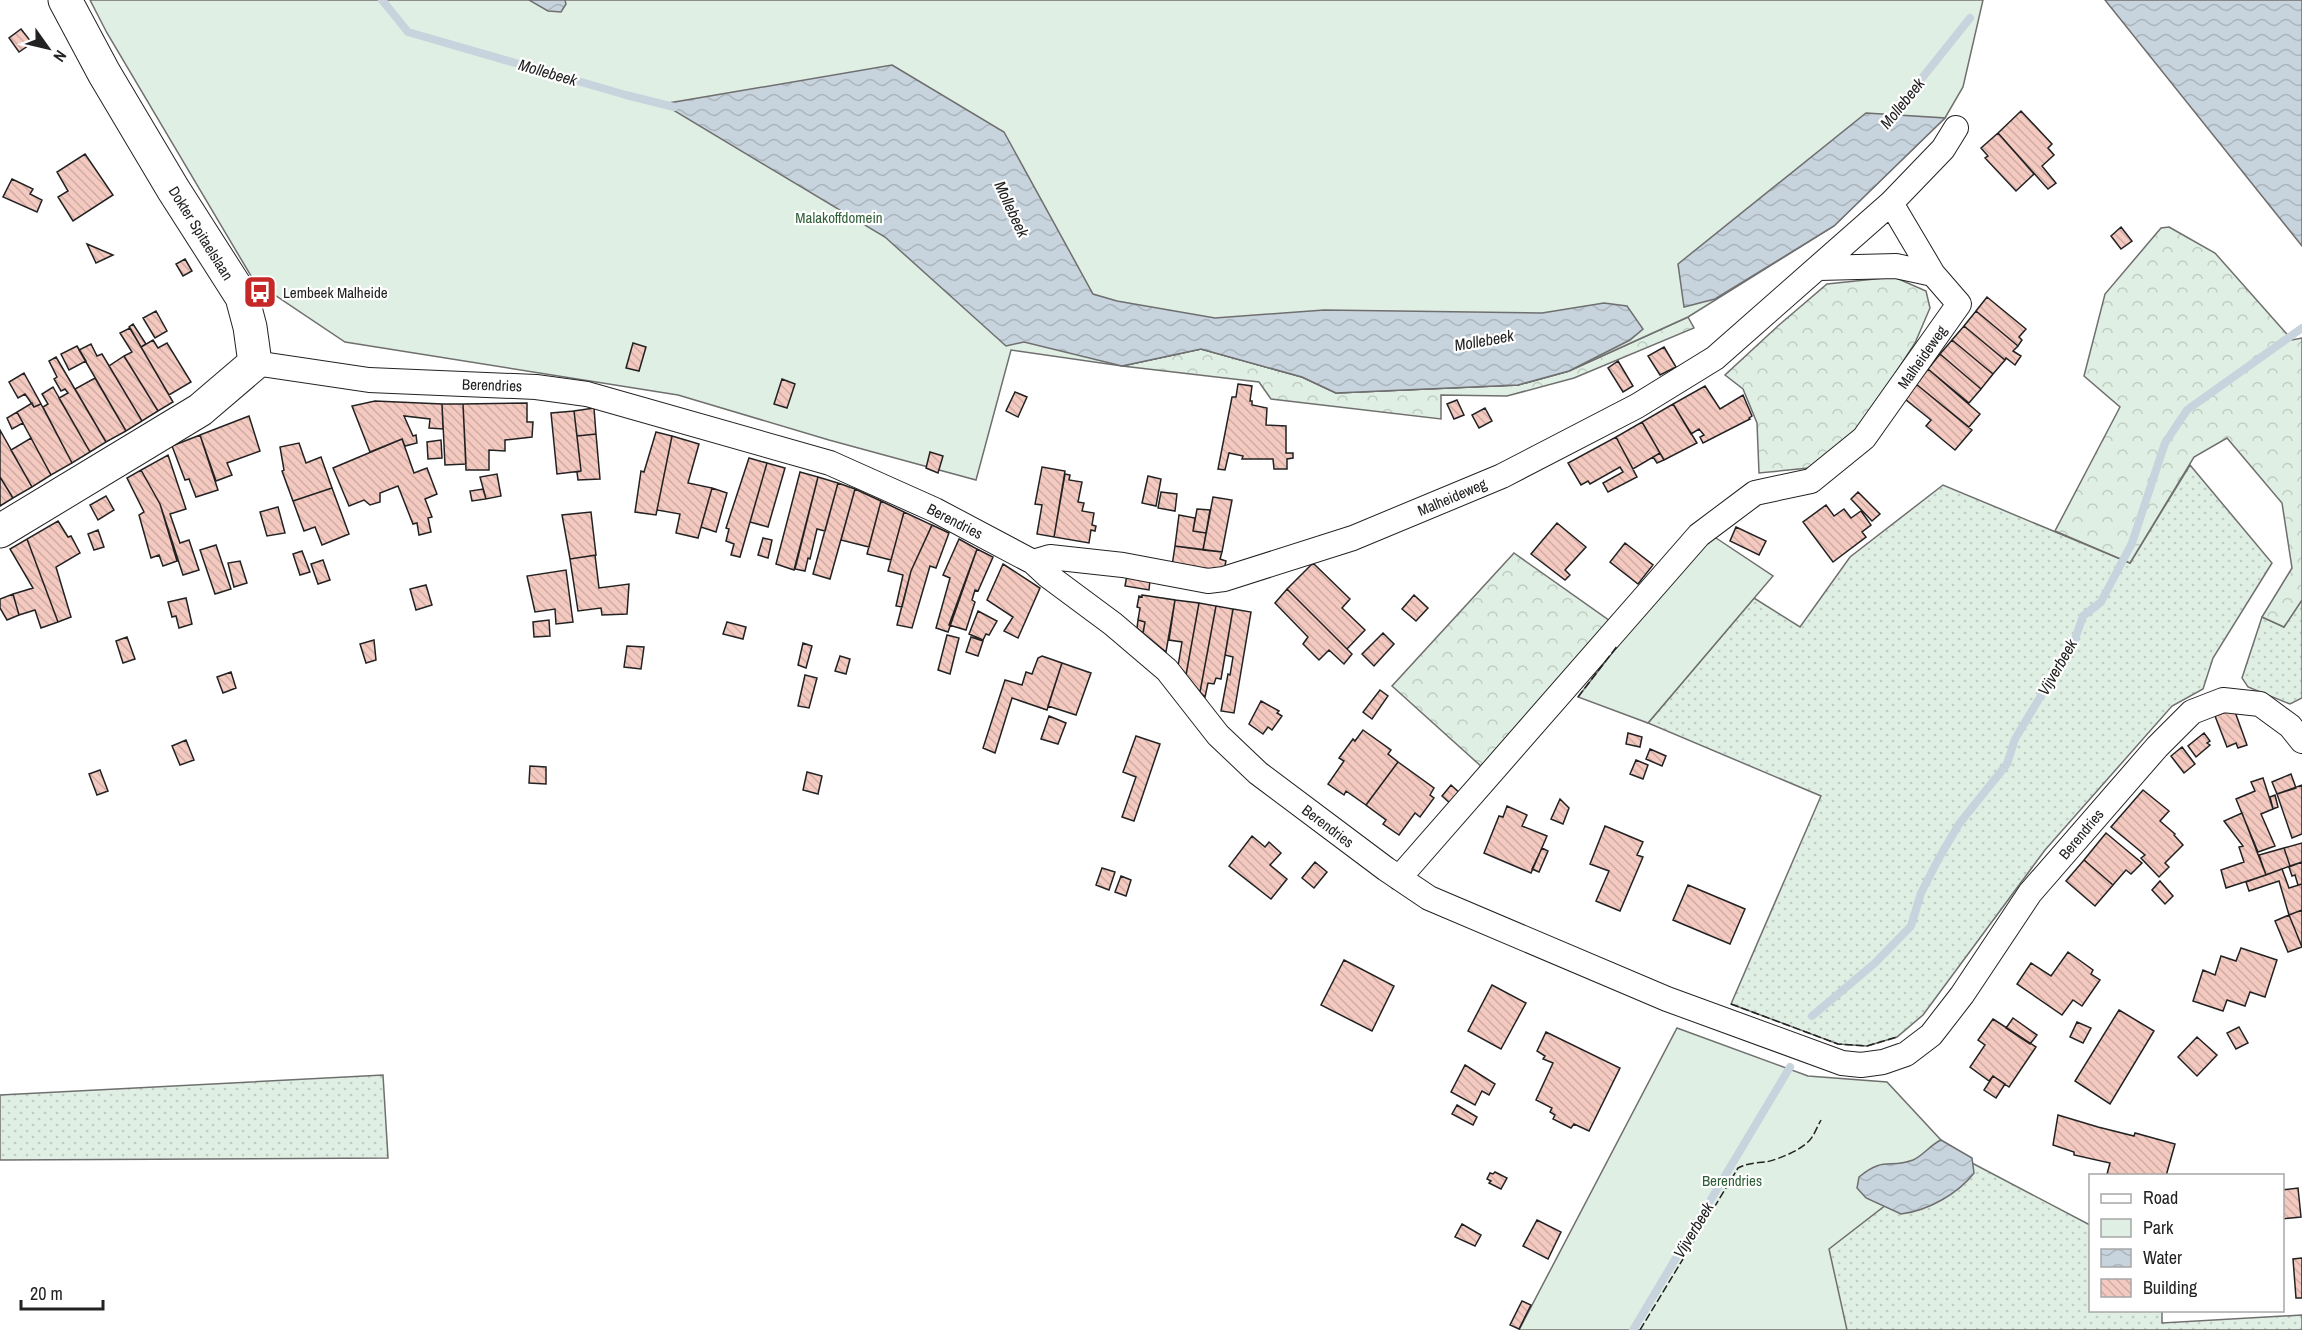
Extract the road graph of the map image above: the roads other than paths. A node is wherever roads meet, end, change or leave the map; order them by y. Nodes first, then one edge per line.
1 (65, 0) edge
2 (1956, 128) dead end
3 (1890, 203) junction
4 (1820, 268) junction
5 (1934, 274) junction
6 (255, 363) junction
7 (0, 531) edge
8 (1033, 562) junction
9 (2302, 741) edge
10 (1399, 878) junction

1 - 6 street, Dokter Spitaelslaan
2 - 3 street, Malheideweg
3 - 4 street, Malheideweg
3 - 5 street, Malheideweg
4 - 5 street
4 - 8 street, Malheideweg
5 - 10 street, Malheideweg
6 - 7 street
6 - 8 street, Berendries
8 - 10 street, Berendries
9 - 10 street, Berendries

